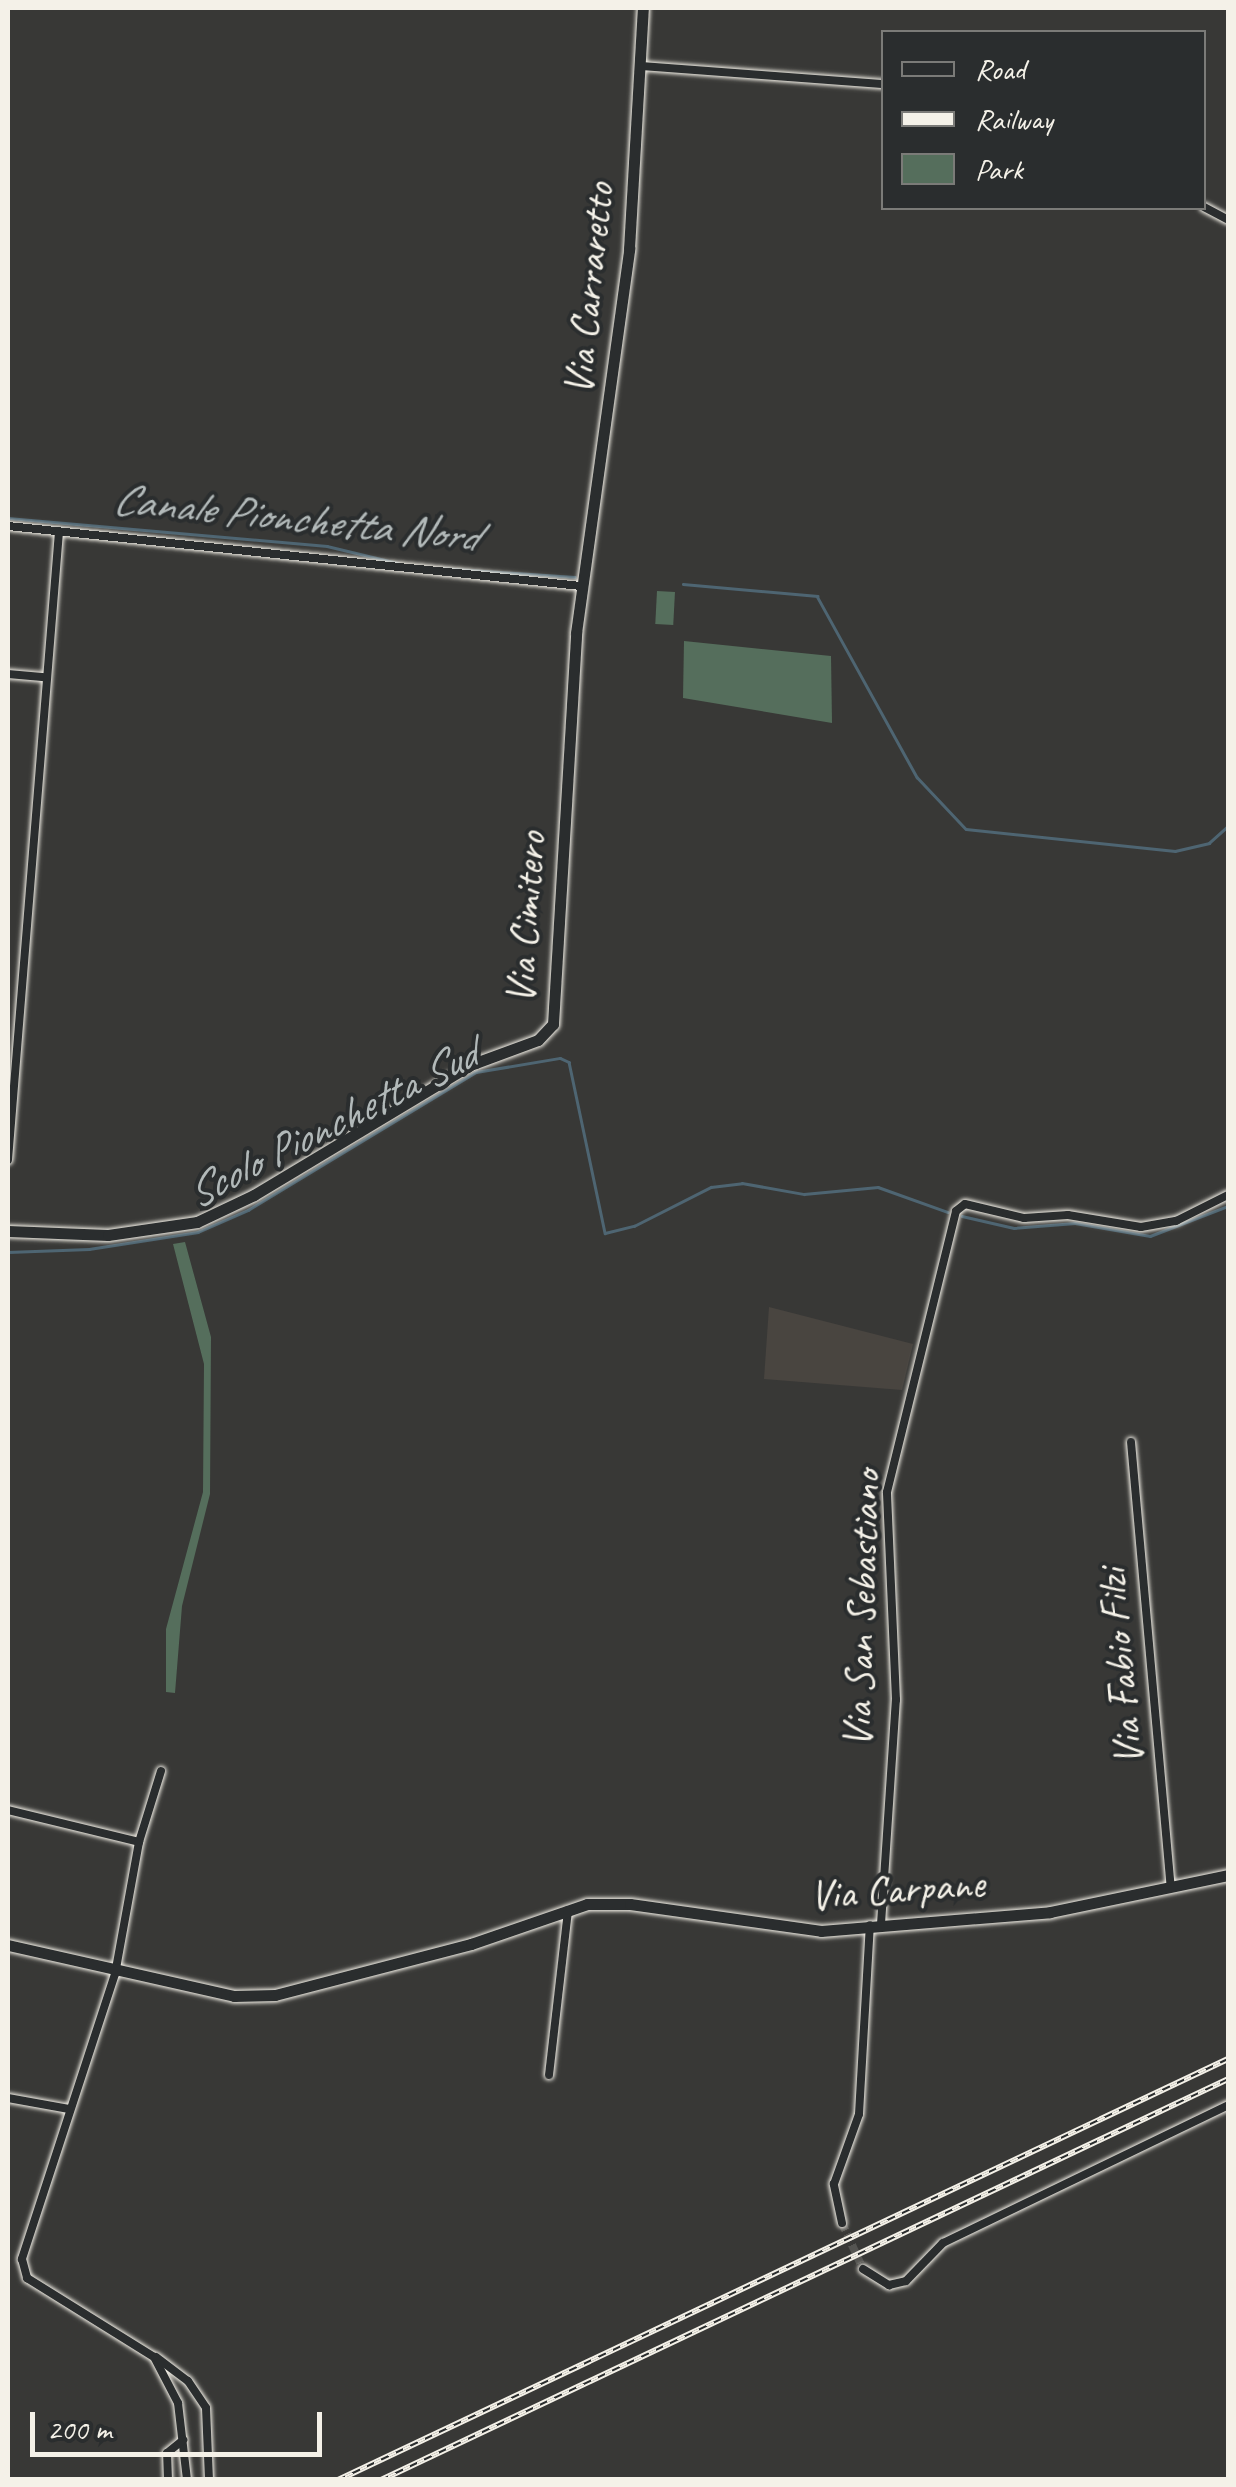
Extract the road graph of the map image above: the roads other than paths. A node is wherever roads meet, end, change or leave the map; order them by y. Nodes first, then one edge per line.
1 (644, 8) edge
2 (642, 66) junction
3 (881, 84) edge
4 (1206, 207) edge
5 (1228, 220) edge
6 (8, 526) edge
7 (59, 532) junction
8 (582, 581) junction
9 (8, 674) edge
10 (45, 677) junction
11 (8, 1160) edge
12 (1228, 1195) edge
13 (8, 1231) edge
14 (1131, 1442) dead end
15 (161, 1770) dead end
16 (8, 1810) edge
17 (140, 1842) junction
18 (1228, 1876) edge
19 (1172, 1886) junction
20 (568, 1909) junction
21 (876, 1925) junction
22 (8, 1945) edge
23 (116, 1969) junction
24 (549, 2074) dead end
25 (8, 2098) edge
26 (1228, 2105) edge
27 (68, 2108) junction
28 (842, 2222) tunnel mouth
29 (863, 2269) dead end
30 (154, 2356) junction
31 (182, 2375) junction
32 (169, 2380) junction
33 (192, 2386) junction
34 (175, 2390) junction
35 (183, 2440) junction
36 (168, 2480) edge
37 (188, 2480) edge
38 (208, 2480) edge

1 - 2 street, Via Carraretto
2 - 3 street
2 - 8 street, Via Carraretto
4 - 5 street
6 - 7 street
7 - 8 street
7 - 10 street
8 - 13 street, Via Cimitero
9 - 10 street
10 - 11 street
12 - 21 street, Via San Sebastiano
14 - 19 street, Via Fabio Filzi
15 - 17 street
16 - 17 street
17 - 23 street
18 - 19 street, Via Carpane
19 - 21 street, Via Carpane
20 - 21 street, Via Carpane
20 - 23 street, Via Carpane
20 - 24 street
21 - 28 street, Via San Sebastiano
22 - 23 street, Via Carpane
23 - 27 street
25 - 27 street
26 - 29 street
27 - 30 street
30 - 31 street
30 - 32 street
31 - 32 street
31 - 33 street
32 - 34 street
33 - 34 street
33 - 38 street
34 - 35 street
35 - 36 street
35 - 37 street

